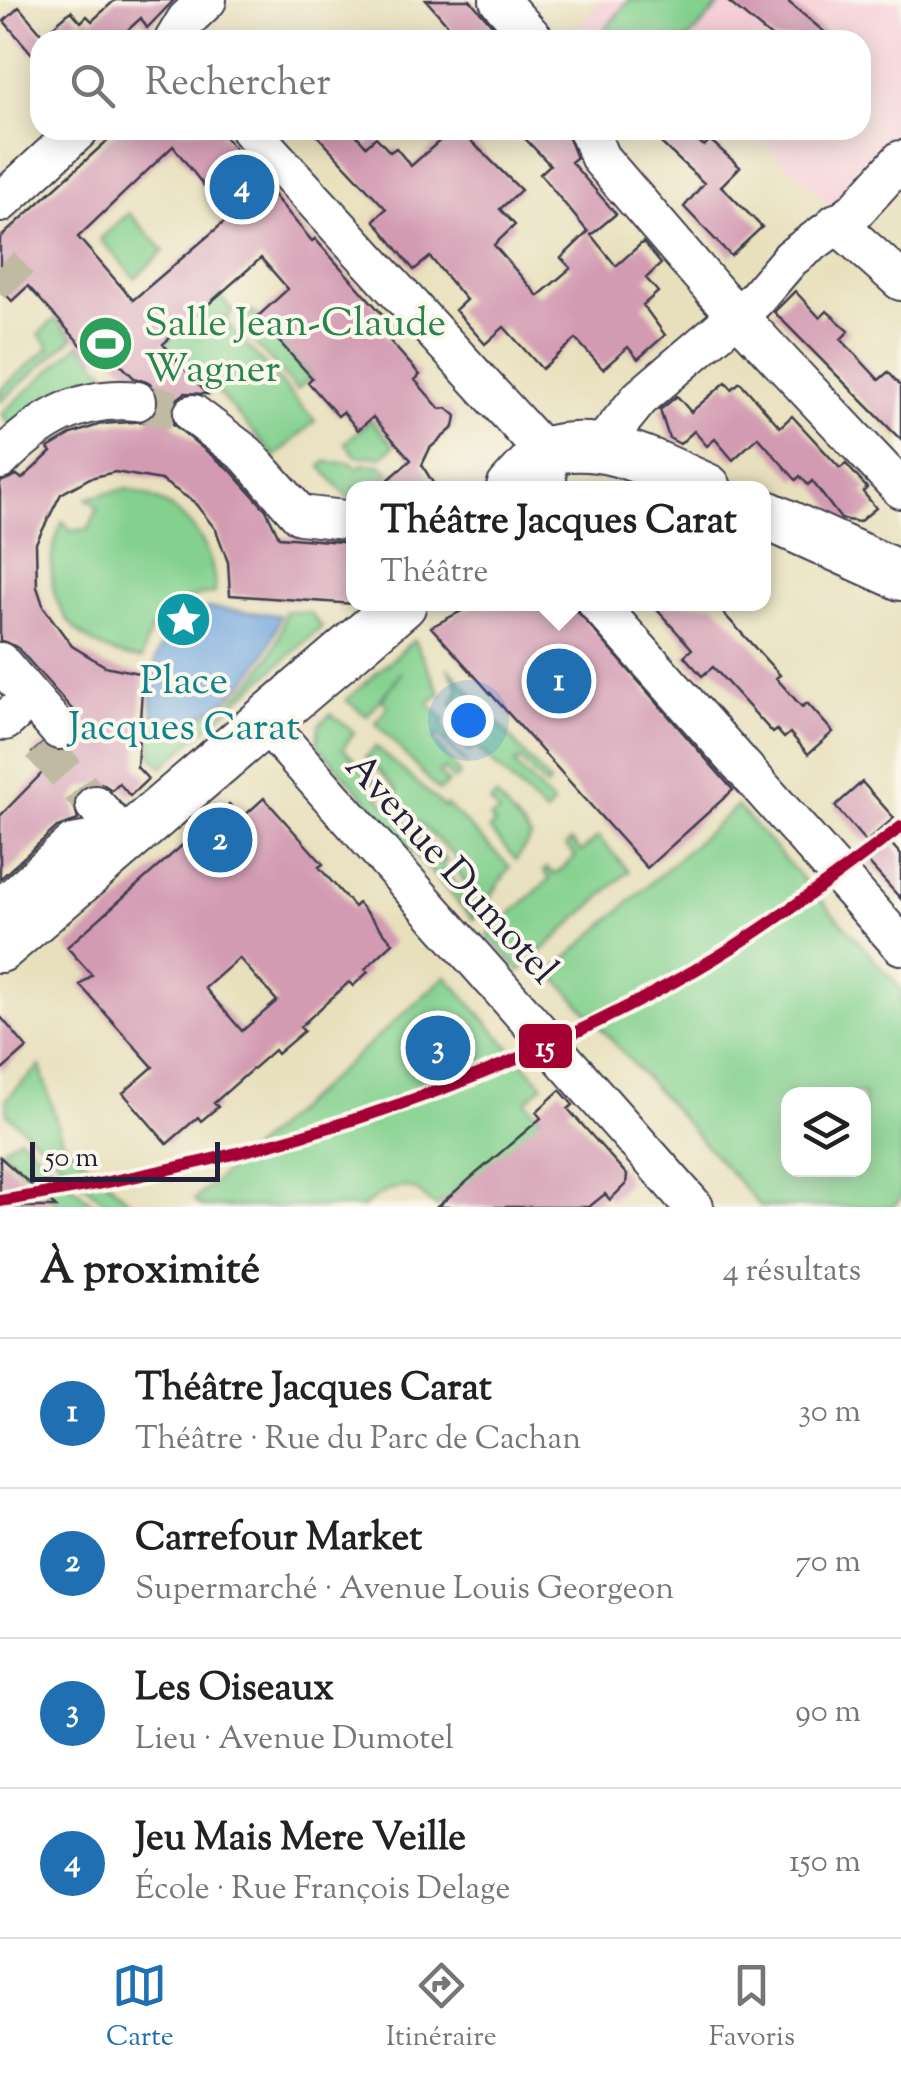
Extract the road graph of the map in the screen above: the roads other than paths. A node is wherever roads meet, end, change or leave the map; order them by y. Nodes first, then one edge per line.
1 (207, 0) edge
2 (498, 0) edge
3 (180, 30) edge
4 (526, 30) edge
5 (68, 140) edge
6 (259, 140) edge
7 (598, 140) edge
8 (901, 160) edge
9 (0, 203) edge
10 (836, 223) junction
11 (901, 281) edge
12 (736, 315) junction
13 (138, 401) tunnel mouth
14 (498, 406) junction
15 (193, 414) tunnel mouth
16 (0, 460) edge
17 (574, 464) edge
18 (508, 481) edge
19 (528, 481) edge
20 (668, 481) edge
21 (901, 489) edge
22 (771, 517) edge
23 (346, 520) edge
24 (901, 576) edge
25 (394, 611) edge
26 (604, 611) edge
27 (0, 662) edge
28 (6, 711) edge
29 (264, 721) junction
30 (2, 934) edge
31 (901, 945) edge
32 (694, 1207) edge

1 - 3 street
2 - 4 street
5 - 9 street
6 - 14 street
7 - 12 street
8 - 10 street
10 - 11 street
10 - 12 street
12 - 17 street
12 - 21 street
13 - 16 street
14 - 17 street
14 - 18 street
15 - 23 street
17 - 19 main road
17 - 20 main road
22 - 24 main road
25 - 29 main road
26 - 31 street
27 - 28 street
29 - 30 main road
29 - 32 street, Avenue Dumotel

